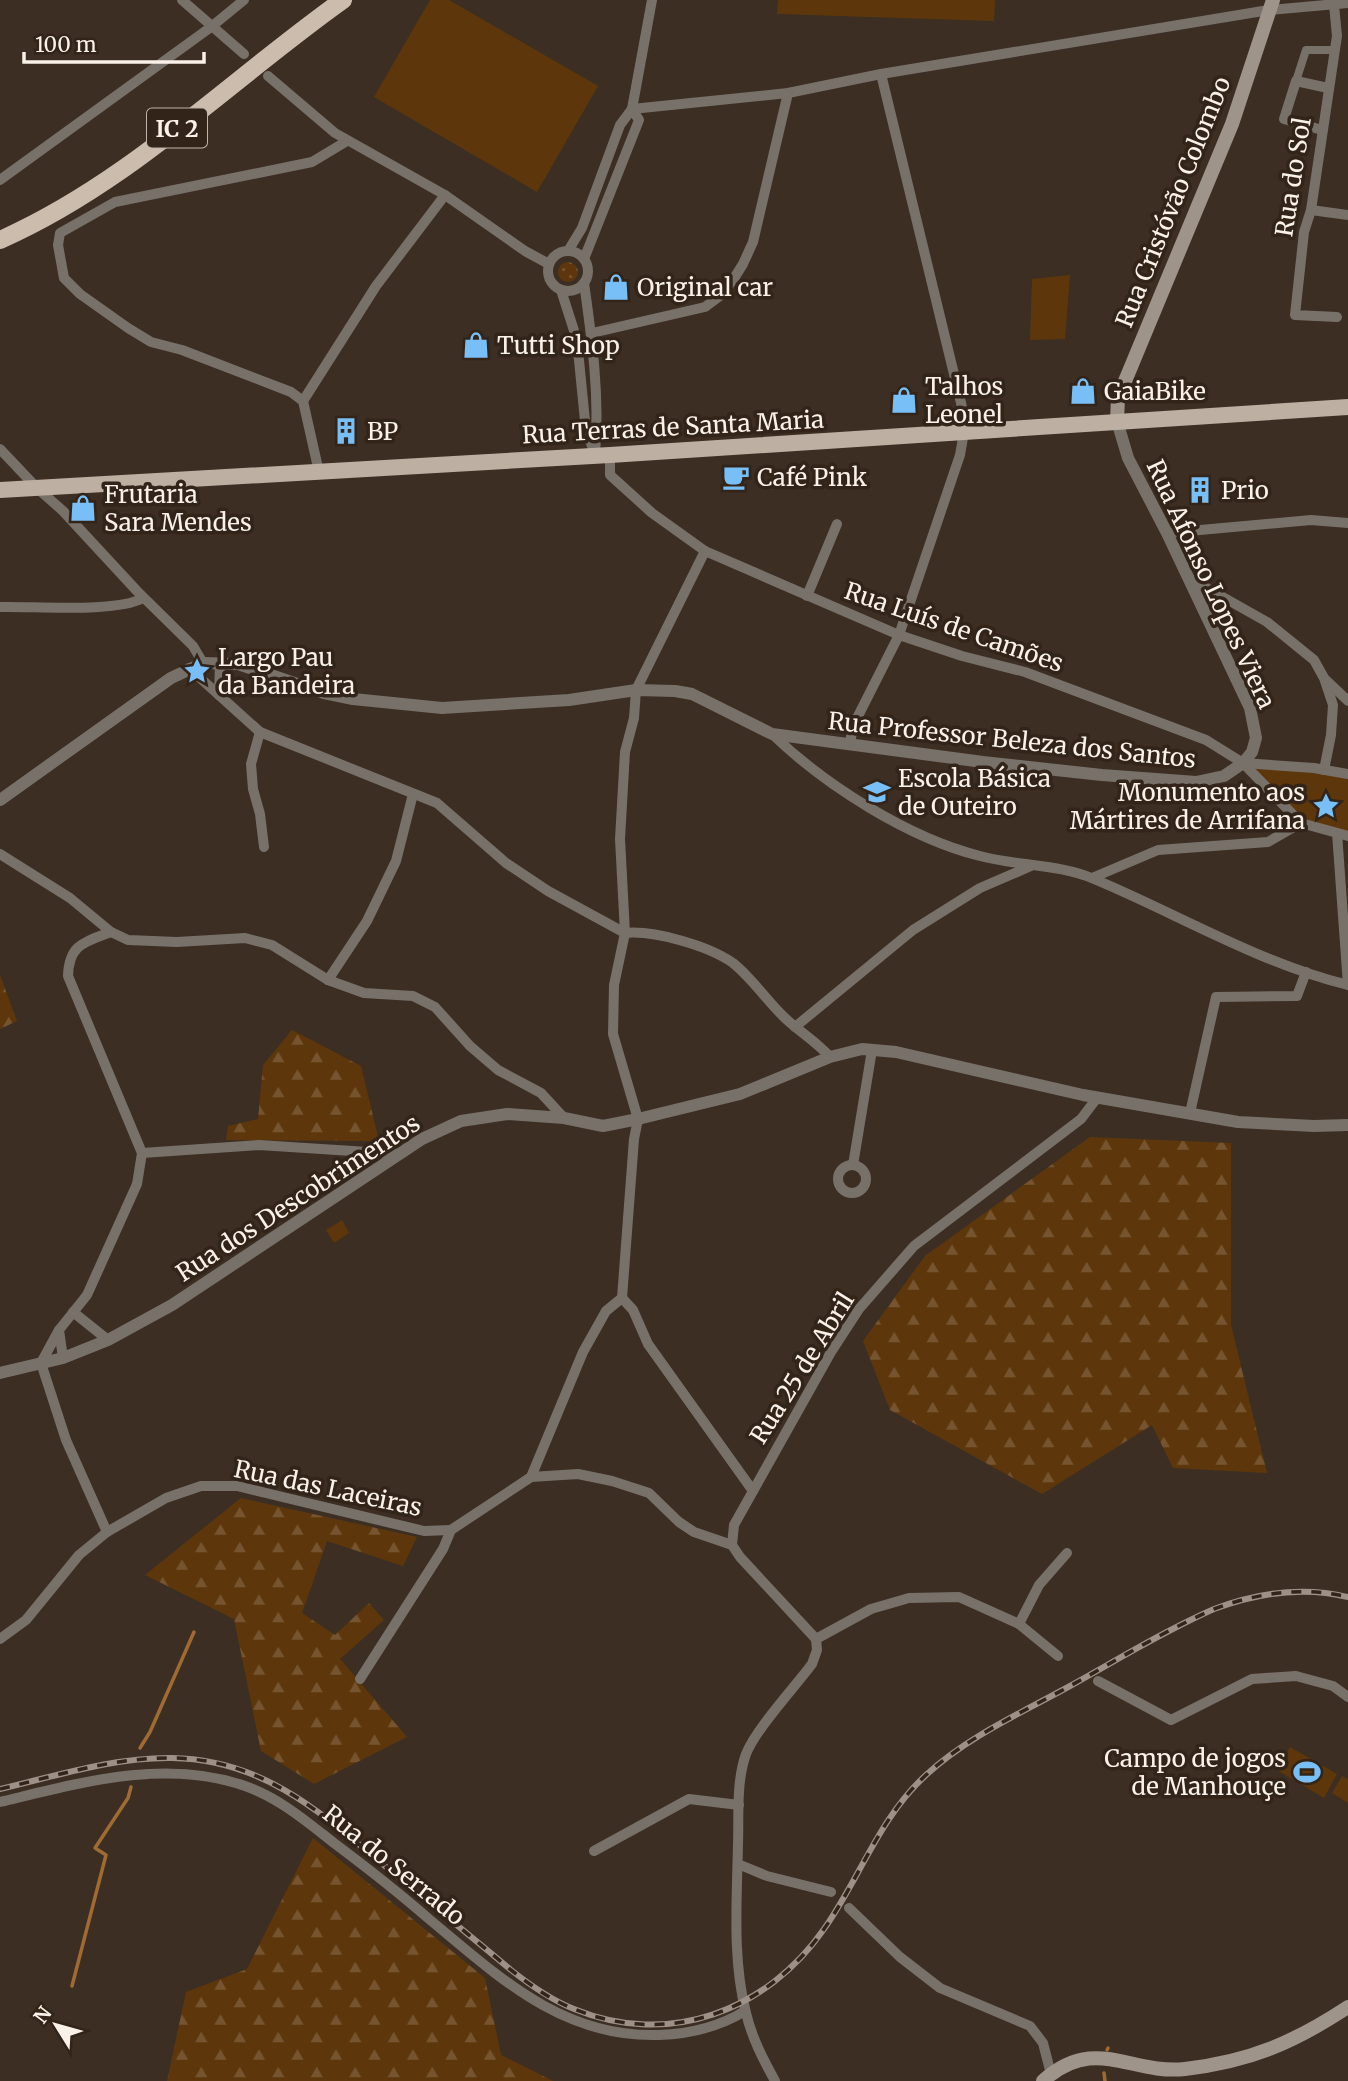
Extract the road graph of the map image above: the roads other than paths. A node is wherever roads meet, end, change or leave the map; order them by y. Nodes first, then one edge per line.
1 (182, 0) edge
2 (244, 0) edge
3 (329, 0) edge
4 (343, 0) edge
5 (652, 0) edge
6 (1348, 3) edge
7 (1271, 5) edge
8 (1334, 5) junction
9 (211, 27) junction
10 (1335, 50) junction
11 (244, 54) dead end
12 (881, 74) junction
13 (268, 76) dead end
14 (1296, 81) junction
15 (1328, 88) junction
16 (788, 93) junction
17 (632, 109) junction
18 (1322, 130) junction
19 (347, 141) junction
20 (0, 180) edge
21 (444, 195) junction
22 (1311, 210) junction
23 (1348, 215) edge
24 (0, 230) edge
25 (0, 240) edge
26 (568, 251) junction
27 (584, 259) junction
28 (549, 264) junction
29 (584, 283) junction
30 (561, 290) junction
31 (1337, 317) dead end
32 (592, 333) junction
33 (303, 401) junction
34 (1348, 407) edge
35 (1117, 421) junction
36 (964, 432) junction
37 (0, 449) edge
38 (602, 454) junction
39 (319, 472) junction
40 (60, 487) junction
41 (37, 488) junction
42 (0, 490) edge
43 (63, 511) junction
44 (1348, 523) edge
45 (837, 524) dead end
46 (1167, 533) junction
47 (705, 551) junction
48 (1189, 578) junction
49 (807, 596) junction
50 (143, 598) junction
51 (0, 607) edge
52 (899, 635) junction
53 (220, 662) junction
54 (203, 663) junction
55 (189, 668) junction
56 (1324, 678) junction
57 (636, 690) junction
58 (219, 695) junction
59 (1348, 701) edge
60 (260, 733) junction
61 (772, 734) junction
62 (849, 745) junction
63 (1243, 763) junction
64 (1324, 770) junction
65 (1348, 774) edge
66 (413, 793) junction
67 (0, 800) edge
68 (1301, 823) junction
69 (1342, 835) edge
70 (264, 847) dead end
71 (0, 854) edge
72 (1032, 866) junction
73 (1092, 878) junction
74 (111, 932) junction
75 (625, 933) junction
76 (1306, 972) junction
77 (328, 980) junction
78 (1348, 985) edge
79 (795, 1027) junction
80 (872, 1050) junction
81 (830, 1057) junction
82 (1097, 1098) junction
83 (1190, 1114) junction
84 (564, 1118) junction
85 (638, 1119) junction
86 (1348, 1125) edge
87 (142, 1153) junction
88 (399, 1154) junction
89 (853, 1165) dead end
90 (622, 1298) junction
91 (74, 1312) junction
92 (59, 1330) junction
93 (108, 1339) junction
94 (63, 1358) junction
95 (41, 1363) junction
96 (0, 1373) edge
97 (531, 1477) junction
98 (753, 1491) junction
99 (451, 1530) junction
100 (107, 1532) junction
101 (732, 1545) junction
102 (1067, 1553) dead end
103 (1019, 1624) junction
104 (0, 1639) edge
105 (816, 1639) junction
106 (1058, 1656) dead end
107 (360, 1679) dead end
108 (1098, 1681) dead end
109 (1346, 1693) edge
110 (0, 1802) edge
111 (739, 1805) junction
112 (594, 1851) dead end
113 (738, 1864) junction
114 (831, 1892) dead end
115 (849, 1908) dead end
116 (1348, 2007) edge
117 (745, 2011) junction
118 (1047, 2077) edge
119 (775, 2081) edge

1 - 9 street
2 - 9 street
3 - 24 highway, IC 2
4 - 25 highway, IC 2
5 - 17 street
6 - 8 street
7 - 8 street
7 - 12 street
7 - 35 main road, Rua Cristóvão Colombo
8 - 10 street, Rua do Sol
9 - 11 street
9 - 20 street
10 - 14 street
10 - 15 street, Rua do Sol
12 - 16 street
12 - 36 street
13 - 19 street
14 - 15 street
14 - 18 street
15 - 18 street, Rua do Sol
16 - 17 street
16 - 32 street
17 - 26 street
17 - 27 street
18 - 22 street, Rua do Sol
19 - 21 street
19 - 33 street
21 - 28 street
21 - 33 street
22 - 23 street
22 - 31 street, Rua do Sol
26 - 27 street
26 - 28 street
27 - 29 street
28 - 30 street
29 - 30 street
29 - 32 street
30 - 38 street
32 - 38 street
33 - 39 street
34 - 35 main road, Rua Terras de Santa Maria
35 - 36 main road, Rua Terras de Santa Maria
35 - 46 street, Rua Afonso Lopes Viera
36 - 38 main road, Rua Terras de Santa Maria
36 - 52 street
37 - 41 street
38 - 39 main road, Rua Terras de Santa Maria
38 - 47 street, Rua Luís de Camões
39 - 40 main road, Rua Terras de Santa Maria
40 - 41 main road, Rua Terras de Santa Maria
40 - 43 street
41 - 42 main road, Rua Terras de Santa Maria
41 - 43 street
43 - 50 street
44 - 46 street
45 - 49 street
46 - 48 street, Rua Afonso Lopes Viera
47 - 49 street, Rua Luís de Camões
47 - 57 street
48 - 56 street
48 - 63 street, Rua Afonso Lopes Viera
49 - 52 street, Rua Luís de Camões
50 - 51 street
50 - 54 street
52 - 62 street
52 - 63 street, Rua Luís de Camões
53 - 54 street
53 - 57 street, Rua Professor Beleza dos Santos
53 - 58 street
54 - 55 street
55 - 58 street
55 - 67 street
56 - 59 street
56 - 64 street
57 - 61 street, Rua Professor Beleza dos Santos
57 - 75 street
58 - 60 street
60 - 66 street
60 - 70 street
61 - 62 street, Rua Professor Beleza dos Santos
61 - 72 street
62 - 63 street, Rua Professor Beleza dos Santos
63 - 64 street
63 - 68 street
64 - 65 street
66 - 75 street
66 - 77 street
68 - 69 street
68 - 73 street
69 - 78 street
71 - 74 street
72 - 73 street
72 - 79 street
73 - 76 street
74 - 77 street
74 - 87 street
75 - 79 street
75 - 85 street
76 - 78 street
76 - 83 street
77 - 84 street
79 - 81 street
80 - 81 street, Rua dos Descobrimentos
80 - 82 street, Rua dos Descobrimentos
80 - 89 street
81 - 85 street, Rua dos Descobrimentos
82 - 83 street, Rua dos Descobrimentos
82 - 98 street, Rua 25 de Abril
83 - 86 street, Rua dos Descobrimentos
84 - 85 street, Rua dos Descobrimentos
84 - 88 street, Rua dos Descobrimentos
85 - 90 street
87 - 88 street
87 - 91 street
88 - 93 street, Rua dos Descobrimentos
90 - 97 street
90 - 98 street
91 - 92 street
91 - 93 street
92 - 94 street
92 - 95 street
93 - 94 street, Rua dos Descobrimentos
94 - 95 street, Rua dos Descobrimentos
95 - 96 street, Rua dos Descobrimentos
95 - 100 street
97 - 99 street
97 - 101 street
98 - 101 street, Rua 25 de Abril
99 - 100 street, Rua das Laceiras
99 - 107 street
100 - 104 street, Rua das Laceiras
101 - 105 street
102 - 103 street
103 - 105 street
103 - 106 street
105 - 111 street
108 - 109 street
110 - 117 street, Rua do Serrado
111 - 112 street
111 - 113 street
113 - 114 street
113 - 117 street
115 - 118 street
116 - 118 main road
117 - 119 street

